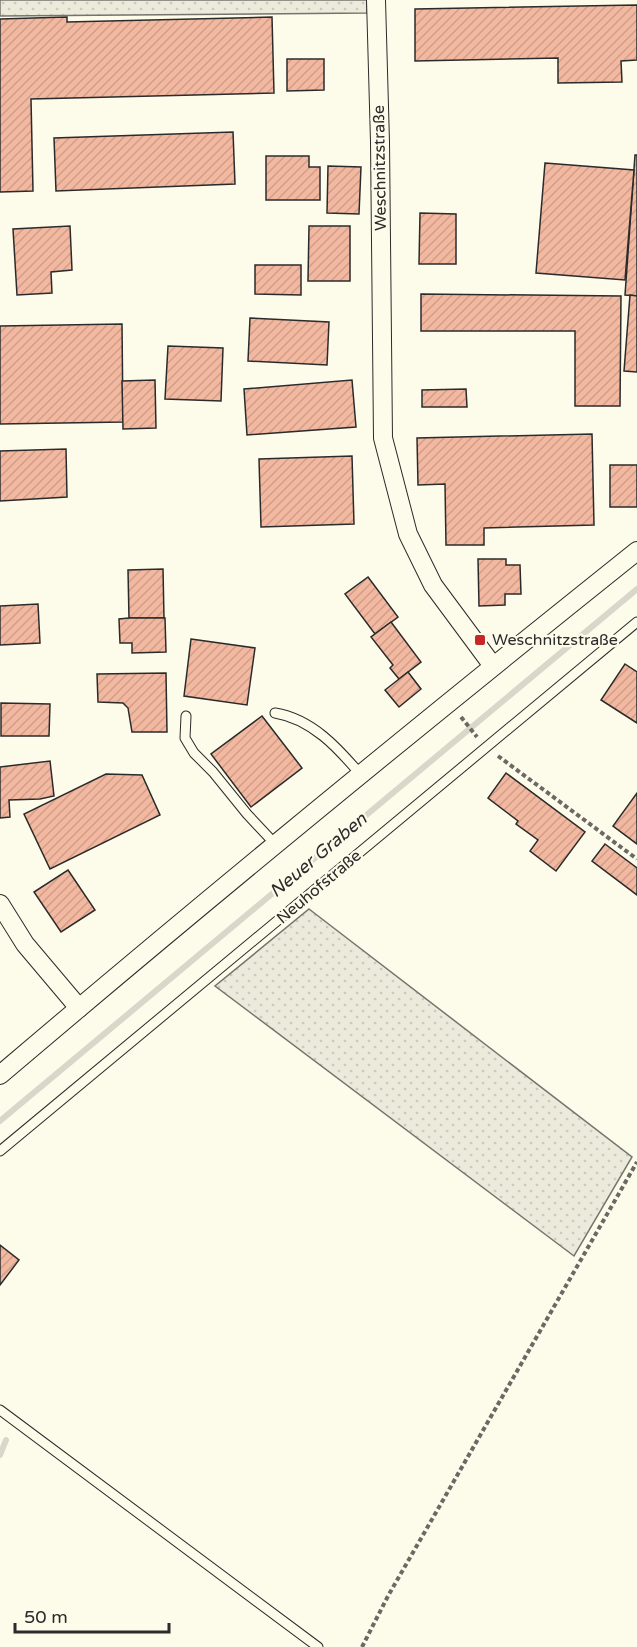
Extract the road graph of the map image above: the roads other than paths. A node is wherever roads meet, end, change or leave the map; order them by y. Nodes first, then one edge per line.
1 (376, 0) edge
2 (637, 551) edge
3 (637, 622) edge
4 (493, 666) junction
5 (275, 713) dead end
6 (186, 716) dead end
7 (361, 775) junction
8 (276, 845) junction
9 (0, 904) edge
10 (79, 1008) junction
11 (0, 1075) edge
12 (0, 1151) edge
13 (1, 1414) edge
14 (318, 1647) edge

1 - 4 street, Weschnitzstraße
2 - 4 street
3 - 12 lane, Neuhofstraße
4 - 7 street
5 - 7 lane
6 - 8 lane
7 - 8 street
8 - 10 street
9 - 10 street
10 - 11 street
13 - 14 lane

